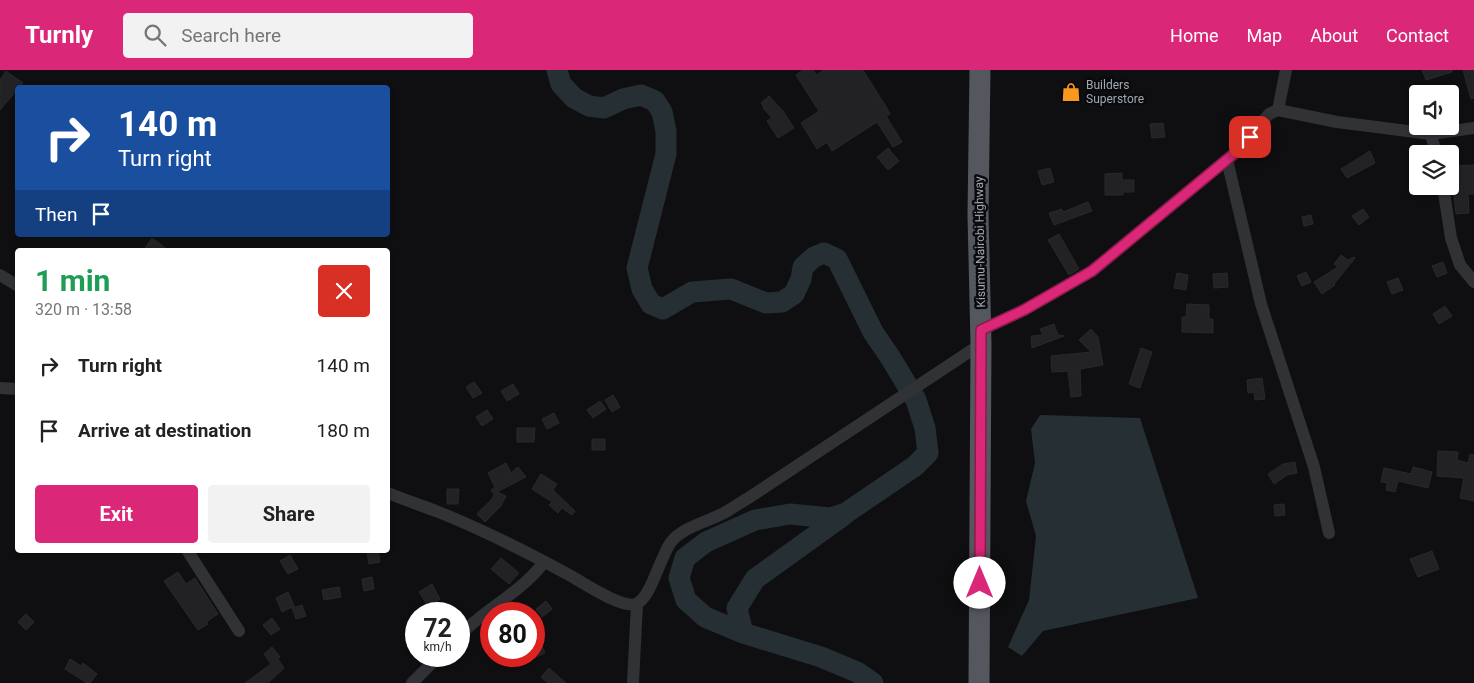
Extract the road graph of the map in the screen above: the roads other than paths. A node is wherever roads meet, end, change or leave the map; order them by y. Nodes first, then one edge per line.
1 (980, 70) edge
2 (1286, 70) edge
3 (1278, 110) junction
4 (1474, 128) edge
5 (1459, 130) edge
6 (1409, 131) edge
7 (1227, 160) junction
8 (1444, 195) edge
9 (0, 275) edge
10 (1474, 282) edge
11 (15, 284) edge
12 (981, 337) junction
13 (0, 388) edge
14 (15, 389) edge
15 (390, 494) edge
16 (1329, 533) dead end
17 (189, 553) edge
18 (541, 566) dead end
19 (637, 604) junction
20 (470, 625) edge
21 (239, 631) dead end
22 (427, 667) edge
23 (412, 683) edge
24 (633, 683) edge
25 (979, 683) edge

1 - 12 highway, Kisumu-Nairobi Highway
2 - 3 street
3 - 6 street
3 - 7 street
4 - 5 street
7 - 12 street
7 - 16 street
8 - 10 street
9 - 11 street
12 - 19 street
12 - 25 highway, Kisumu-Nairobi Highway
13 - 14 street
15 - 19 street
17 - 21 street
18 - 20 street
19 - 24 street
22 - 23 street

